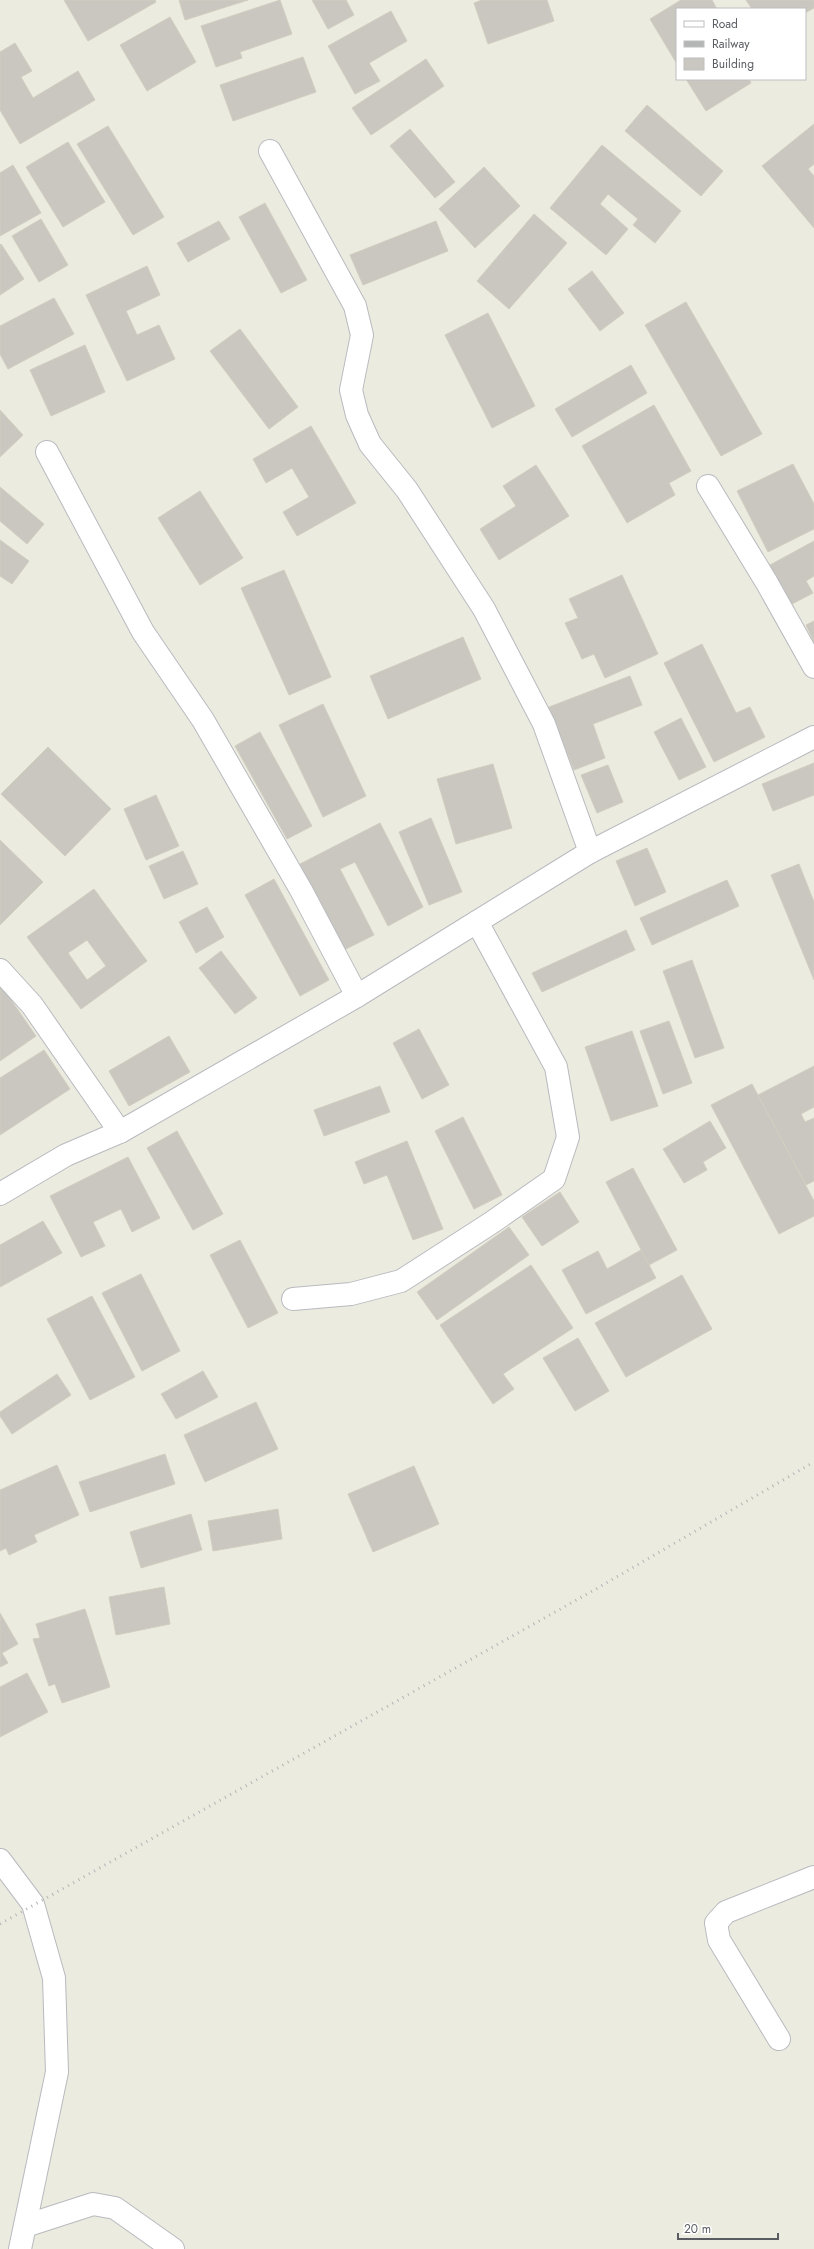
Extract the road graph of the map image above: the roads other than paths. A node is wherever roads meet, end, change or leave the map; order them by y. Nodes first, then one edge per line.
1 (270, 151) dead end
2 (47, 452) dead end
3 (708, 486) dead end
4 (814, 667) edge
5 (814, 737) edge
6 (590, 852) junction
7 (477, 922) junction
8 (0, 970) edge
9 (357, 996) junction
10 (120, 1132) junction
11 (0, 1194) edge
12 (293, 1299) dead end
13 (0, 1860) edge
14 (814, 1877) edge
15 (779, 2039) dead end
16 (24, 2226) junction
17 (20, 2249) edge
18 (173, 2249) edge

1 - 6 street
2 - 9 street
3 - 4 street
5 - 6 street
6 - 7 street
7 - 9 street
7 - 12 street
8 - 10 street
9 - 10 street
10 - 11 street
13 - 16 street
14 - 15 street
16 - 17 street
16 - 18 street

